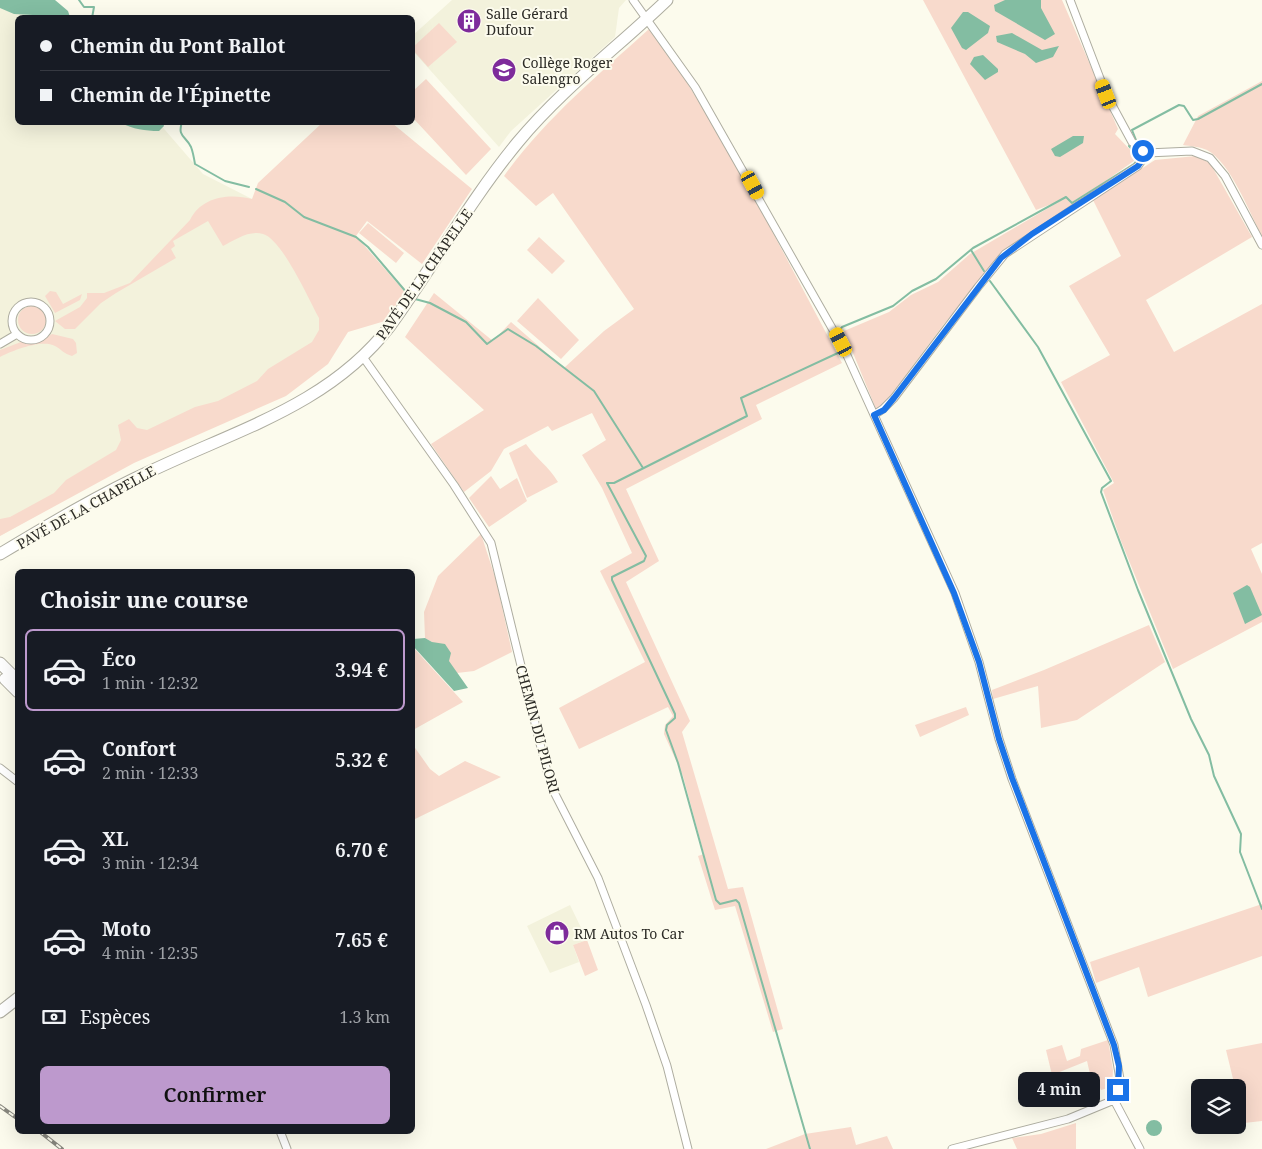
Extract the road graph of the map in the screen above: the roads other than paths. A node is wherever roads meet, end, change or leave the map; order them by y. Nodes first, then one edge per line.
1 (633, 0) edge
2 (667, 0) edge
3 (1070, 0) edge
4 (647, 19) junction
5 (1147, 153) junction
6 (1262, 245) edge
7 (16, 334) junction
8 (0, 344) edge
9 (363, 357) junction
10 (874, 415) junction
11 (0, 554) edge
12 (0, 664) edge
13 (0, 674) edge
14 (15, 679) edge
15 (15, 689) edge
16 (0, 768) edge
17 (15, 780) edge
18 (15, 1000) edge
19 (0, 1012) edge
20 (1114, 1100) junction
21 (281, 1134) edge
22 (287, 1149) edge
23 (688, 1149) edge
24 (952, 1149) edge
25 (1140, 1149) edge

1 - 4 street
2 - 4 main road, PAVÉ DE LA CHAPELLE
3 - 5 street
4 - 9 main road, PAVÉ DE LA CHAPELLE
4 - 10 street
5 - 6 street
5 - 10 street
7 - 7 street
7 - 8 street
9 - 11 main road, PAVÉ DE LA CHAPELLE
9 - 23 street, CHEMIN DU PILORI
10 - 20 street
12 - 14 main road
13 - 15 main road
16 - 17 street
18 - 19 main road
20 - 24 street
20 - 25 street
21 - 22 street

